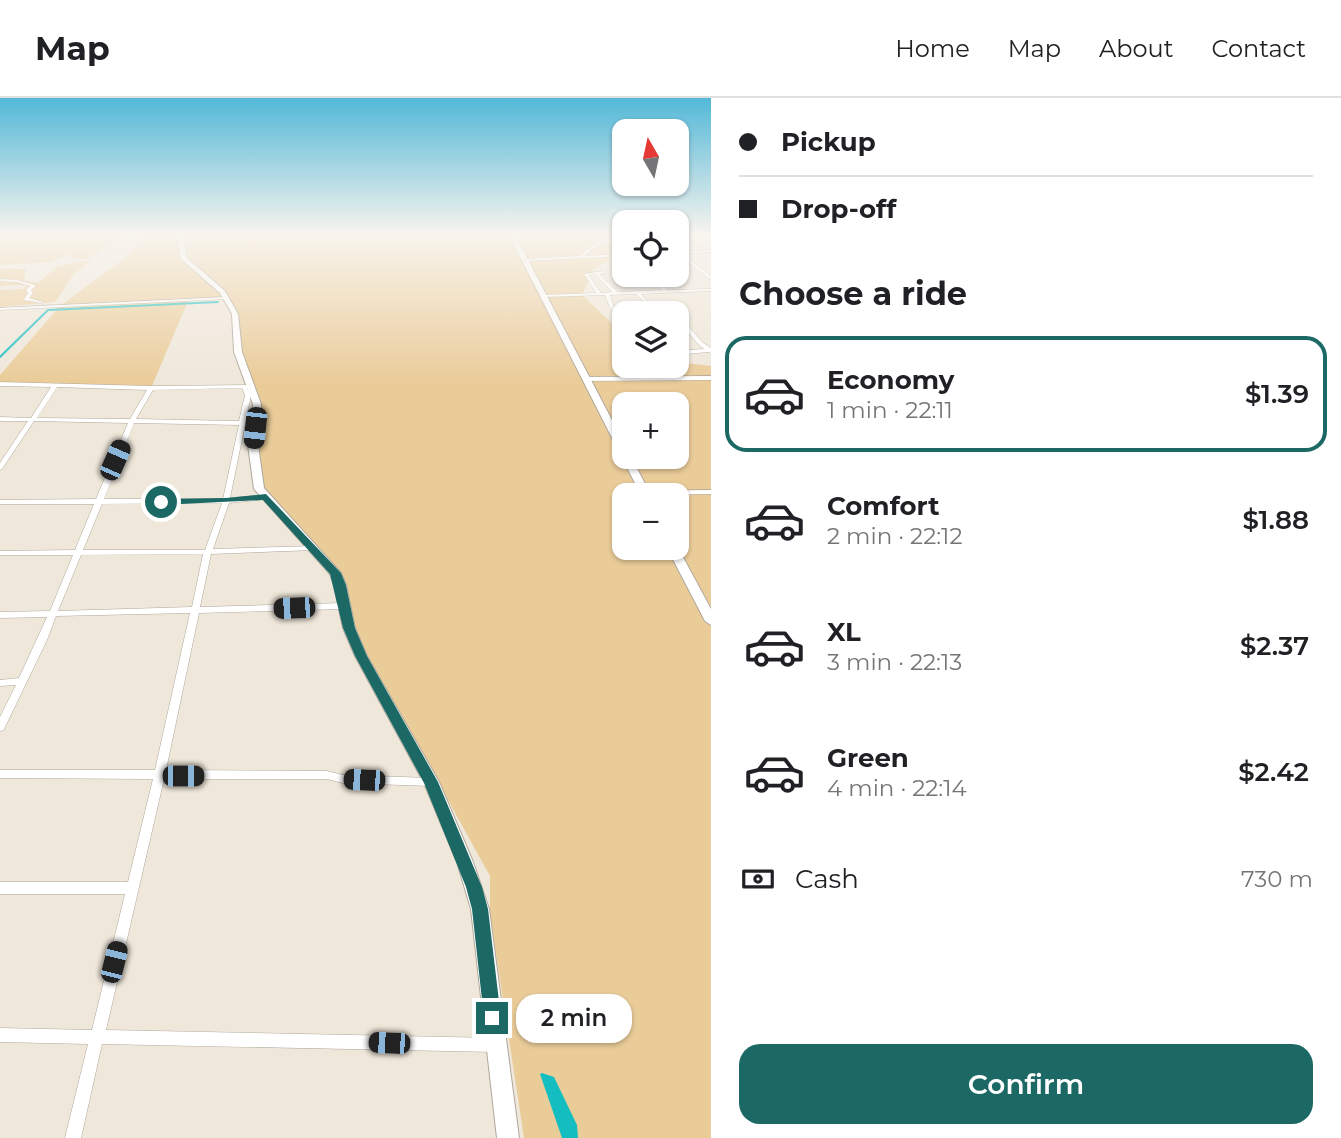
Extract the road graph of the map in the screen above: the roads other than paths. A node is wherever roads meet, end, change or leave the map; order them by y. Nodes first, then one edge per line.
1 (25, 284) edge
2 (210, 284) edge
3 (536, 284) edge
4 (592, 284) edge
5 (607, 284) edge
6 (661, 287) edge
7 (711, 290) edge
8 (637, 292) junction
9 (666, 292) junction
10 (599, 293) junction
11 (607, 293) junction
12 (616, 293) junction
13 (543, 296) junction
14 (226, 298) junction
15 (645, 301) edge
16 (612, 306) edge
17 (48, 307) junction
18 (9, 308) junction
19 (0, 309) edge
20 (0, 318) edge
21 (689, 330) edge
22 (710, 351) edge
23 (689, 352) edge
24 (711, 378) edge
25 (586, 379) junction
26 (0, 384) edge
27 (55, 386) junction
28 (248, 387) junction
29 (152, 388) junction
30 (0, 419) edge
31 (32, 419) junction
32 (133, 419) junction
33 (246, 426) junction
34 (612, 428) edge
35 (0, 468) edge
36 (711, 492) edge
37 (689, 493) edge
38 (266, 497) junction
39 (97, 501) junction
40 (226, 501) junction
41 (0, 502) edge
42 (314, 548) junction
43 (76, 551) junction
44 (208, 552) junction
45 (0, 553) edge
46 (679, 560) edge
47 (343, 606) junction
48 (196, 611) junction
49 (53, 614) junction
50 (0, 615) edge
51 (711, 621) edge
52 (21, 681) junction
53 (0, 683) edge
54 (0, 727) edge
55 (0, 774) edge
56 (159, 776) junction
57 (431, 782) junction
58 (0, 888) edge
59 (132, 888) junction
60 (0, 1035) edge
61 (96, 1036) junction
62 (495, 1045) junction
63 (73, 1138) edge
64 (508, 1138) edge

1 - 17 street
2 - 14 main road
3 - 13 main road
4 - 10 street
5 - 12 street
6 - 9 street
7 - 9 street
8 - 9 street
8 - 12 street
8 - 15 street
10 - 11 street
10 - 13 street
11 - 12 street
11 - 16 street
13 - 25 main road
14 - 17 street
14 - 28 main road
17 - 18 street
18 - 19 street
18 - 20 street
21 - 22 street
22 - 23 street
24 - 25 street
25 - 34 main road
26 - 27 street
27 - 29 street
27 - 31 street
28 - 29 street
28 - 33 main road
29 - 32 street
30 - 31 street
31 - 32 street
31 - 35 street
32 - 33 street
32 - 39 street
33 - 38 main road
33 - 40 street
36 - 37 street
38 - 40 street
38 - 42 main road
39 - 40 street
39 - 41 street
39 - 43 street
40 - 44 street
42 - 44 street
42 - 47 main road
43 - 44 street
43 - 45 street
43 - 49 street
44 - 48 street
46 - 51 main road
47 - 48 street
47 - 57 main road
48 - 49 street
48 - 56 street
49 - 50 street
49 - 52 street
52 - 53 street
52 - 54 street
55 - 56 street
56 - 57 street
56 - 59 street
57 - 62 main road
58 - 59 street
59 - 61 street
60 - 61 street
61 - 62 street
61 - 63 street
62 - 64 main road

